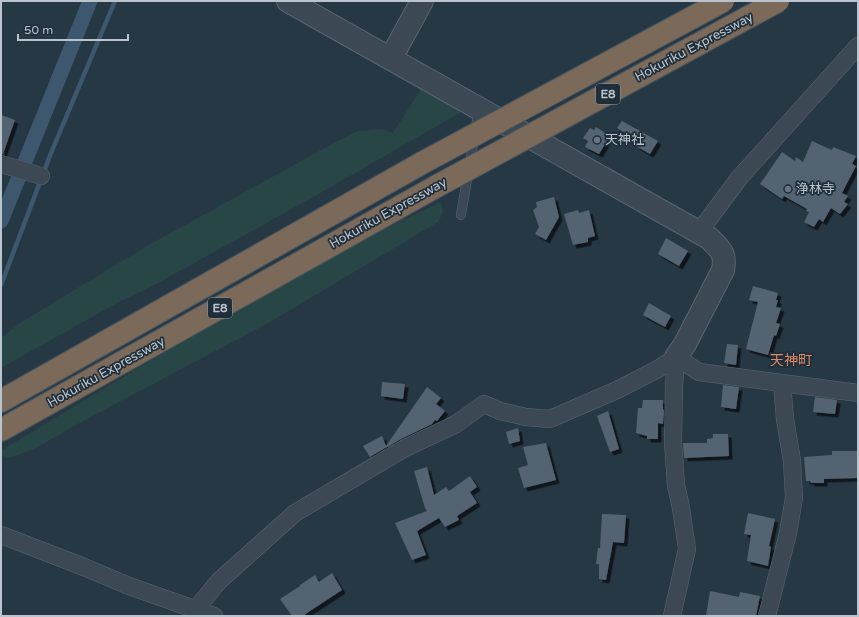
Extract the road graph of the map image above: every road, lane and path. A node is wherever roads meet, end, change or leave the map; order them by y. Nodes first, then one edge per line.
1 (288, 1) edge
2 (422, 1) edge
3 (723, 1) edge
4 (778, 1) edge
5 (858, 46) edge
6 (391, 58) junction
7 (479, 109) junction
8 (1, 164) edge
9 (41, 176) dead end
10 (462, 215) dead end
11 (699, 232) junction
12 (676, 357) junction
13 (782, 383) junction
14 (858, 393) edge
15 (6, 398) edge
16 (2, 430) edge
17 (1, 535) edge
18 (195, 610) junction
19 (214, 616) edge
20 (672, 616) edge
21 (767, 616) edge

1 - 6 street
2 - 6 street
3 - 15 highway, Hokuriku Expressway / E8, bridge
4 - 16 highway, Hokuriku Expressway / E8, bridge
5 - 11 street
6 - 7 street
7 - 10 lane
7 - 11 street
8 - 9 street
11 - 12 street
12 - 13 street
12 - 18 street
12 - 20 street
13 - 14 street
13 - 21 street
17 - 18 street
18 - 19 street

